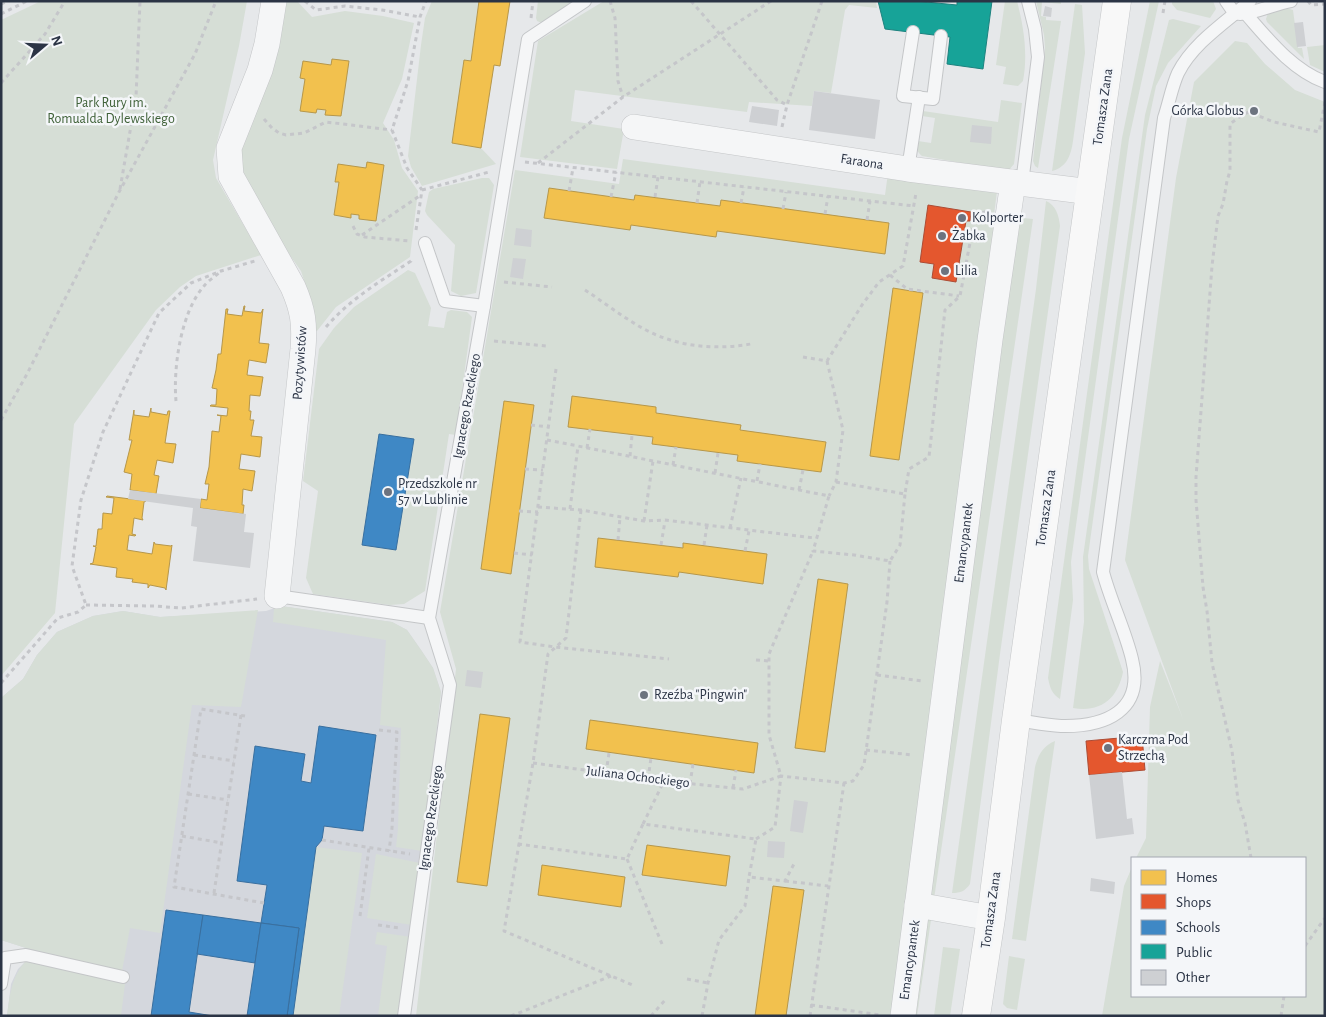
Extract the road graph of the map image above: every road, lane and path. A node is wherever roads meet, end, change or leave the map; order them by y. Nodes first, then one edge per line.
1 (8, 1) edge
2 (27, 1) edge
3 (66, 1) edge
4 (140, 1) edge
5 (216, 1) edge
6 (274, 1) edge
7 (305, 1) edge
8 (426, 1) edge
9 (584, 1) edge
10 (610, 1) edge
11 (691, 1) edge
12 (771, 1) edge
13 (822, 1) edge
14 (1028, 1) edge
15 (1117, 1) edge
16 (1165, 1) edge
17 (1226, 1) edge
18 (1250, 1) edge
19 (1291, 1) edge
20 (1308, 1) edge
21 (1, 4) edge
22 (1325, 4) edge
23 (1163, 13) dead end
24 (1, 14) edge
25 (1240, 14) junction
26 (420, 17) junction
27 (913, 32) dead end
28 (720, 36) junction
29 (941, 36) dead end
30 (1325, 82) edge
31 (1, 83) edge
32 (624, 97) junction
33 (919, 97) junction
34 (248, 101) junction
35 (1325, 102) edge
36 (787, 105) junction
37 (634, 127) dead end
38 (392, 130) junction
39 (780, 149) junction
40 (508, 166) junction
41 (573, 168) junction
42 (914, 170) junction
43 (616, 172) junction
44 (658, 177) junction
45 (700, 182) junction
46 (744, 187) junction
47 (1015, 189) junction
48 (422, 190) junction
49 (569, 191) dead end
50 (119, 192) junction
51 (786, 192) junction
52 (1091, 192) junction
53 (421, 196) junction
54 (828, 196) junction
55 (611, 197) dead end
56 (655, 197) dead end
57 (870, 201) junction
58 (697, 203) dead end
59 (741, 203) dead end
60 (914, 206) junction
61 (783, 209) dead end
62 (825, 214) dead end
63 (867, 220) dead end
64 (353, 226) dead end
65 (361, 235) junction
66 (420, 242) junction
67 (258, 260) dead end
68 (411, 261) dead end
69 (221, 271) junction
70 (890, 275) junction
71 (488, 281) junction
72 (552, 287) dead end
73 (585, 290) dead end
74 (960, 296) junction
75 (484, 306) junction
76 (320, 333) dead end
77 (478, 340) junction
78 (751, 344) dead end
79 (546, 346) dead end
80 (803, 357) dead end
81 (827, 360) junction
82 (556, 369) dead end
83 (176, 401) dead end
84 (1, 420) edge
85 (531, 425) dead end
86 (548, 427) junction
87 (590, 429) dead end
88 (632, 435) dead end
89 (547, 440) junction
90 (578, 446) junction
91 (676, 447) dead end
92 (587, 448) junction
93 (718, 453) dead end
94 (630, 456) junction
95 (653, 461) junction
96 (673, 464) junction
97 (760, 464) dead end
98 (525, 469) dead end
99 (543, 470) junction
100 (803, 470) dead end
101 (715, 473) junction
102 (741, 478) junction
103 (758, 481) junction
104 (836, 482) junction
105 (799, 490) junction
106 (905, 494) junction
107 (829, 496) junction
108 (538, 507) junction
109 (570, 509) junction
110 (582, 510) junction
111 (520, 511) dead end
112 (538, 512) junction
113 (620, 517) junction
114 (665, 521) dead end
115 (644, 522) junction
116 (707, 525) junction
117 (730, 528) junction
118 (749, 531) junction
119 (815, 538) junction
120 (618, 540) dead end
121 (661, 545) dead end
122 (704, 545) dead end
123 (812, 550) junction
124 (745, 551) dead end
125 (514, 553) dead end
126 (532, 555) junction
127 (890, 561) junction
128 (277, 596) junction
129 (86, 605) junction
130 (429, 618) junction
131 (555, 647) junction
132 (669, 659) dead end
133 (756, 660) dead end
134 (769, 661) junction
135 (877, 675) junction
136 (924, 681) dead end
137 (1, 683) edge
138 (1016, 720) junction
139 (379, 730) dead end
140 (866, 750) junction
141 (609, 753) dead end
142 (194, 755) junction
143 (914, 755) dead end
144 (651, 758) dead end
145 (234, 761) junction
146 (533, 763) junction
147 (693, 764) dead end
148 (736, 770) dead end
149 (606, 773) junction
150 (781, 776) junction
151 (648, 779) junction
152 (664, 781) junction
153 (844, 783) junction
154 (690, 784) junction
155 (733, 788) junction
156 (188, 794) junction
157 (228, 800) junction
158 (643, 824) junction
159 (182, 836) junction
160 (756, 839) junction
161 (322, 840) dead end
162 (222, 843) junction
163 (518, 844) junction
164 (369, 848) junction
165 (389, 851) junction
166 (398, 853) dead end
167 (1251, 857) edge
168 (628, 859) junction
169 (795, 862) dead end
170 (749, 877) junction
171 (785, 881) junction
172 (828, 886) junction
173 (214, 893) junction
174 (264, 903) dead end
175 (918, 905) junction
176 (360, 916) dead end
177 (990, 918) junction
178 (1325, 918) edge
179 (378, 925) dead end
180 (386, 926) dead end
181 (662, 944) dead end
182 (1306, 945) edge
183 (611, 976) junction
184 (123, 977) dead end
185 (687, 978) dead end
186 (708, 983) junction
187 (1, 984) edge
188 (635, 986) dead end
189 (1282, 997) edge
190 (666, 999) dead end
191 (811, 1006) junction
192 (891, 1015) edge
193 (404, 1016) edge
194 (511, 1016) edge
195 (651, 1016) edge
196 (702, 1016) edge
197 (810, 1016) edge
198 (976, 1016) edge
199 (1281, 1016) edge

1 - 21 path
2 - 24 path
3 - 31 path
4 - 50 path
5 - 50 path
6 - 34 street, Pozytywistów
7 - 26 path
8 - 26 path
9 - 40 lane, Ignacego Rzeckiego
10 - 32 path
11 - 28 path
12 - 28 path
13 - 36 path
14 - 47 lane
15 - 52 street, Tomasza Zana
16 - 23 path
17 - 25 lane
18 - 25 lane
19 - 25 lane
20 - 22 path
25 - 30 lane
25 - 138 lane
26 - 38 path
27 - 33 lane
28 - 32 path
28 - 36 path
29 - 33 lane
32 - 41 path
33 - 42 lane
34 - 38 path
34 - 128 street, Pozytywistów
35 - 167 path
36 - 39 path
37 - 39 street, Faraona
38 - 48 path
39 - 42 street, Faraona
40 - 48 path
40 - 71 lane, Ignacego Rzeckiego
41 - 43 path
41 - 49 path
42 - 47 street, Faraona
42 - 60 path
43 - 44 path
43 - 55 path
44 - 45 path
44 - 56 path
45 - 46 path
45 - 58 path
46 - 51 path
46 - 59 path
47 - 52 street, Faraona
47 - 74 path
47 - 175 street, Emancypantek
48 - 53 path
50 - 84 path
51 - 54 path
51 - 61 path
52 - 138 street, Tomasza Zana
53 - 65 path
53 - 66 path
54 - 57 path
54 - 62 path
57 - 60 path
57 - 63 path
60 - 70 path
64 - 65 path
65 - 66 path
66 - 75 lane
67 - 69 path
68 - 76 path
69 - 83 path
69 - 129 path
70 - 74 path
70 - 81 path
71 - 72 path
71 - 75 lane, Ignacego Rzeckiego
73 - 78 path
74 - 106 path
75 - 77 lane, Ignacego Rzeckiego
77 - 79 path
77 - 130 lane, Ignacego Rzeckiego
80 - 81 path
81 - 104 path
82 - 86 path
85 - 86 path
86 - 89 path
87 - 92 path
88 - 94 path
89 - 90 path
89 - 99 path
90 - 92 path
90 - 109 path
91 - 96 path
92 - 94 path
93 - 101 path
94 - 95 path
95 - 96 path
95 - 115 path
96 - 101 path
97 - 103 path
98 - 99 path
99 - 108 path
100 - 105 path
101 - 102 path
102 - 103 path
102 - 117 path
103 - 105 path
104 - 106 path
104 - 107 path
105 - 107 path
106 - 127 path
107 - 119 path
108 - 109 path
108 - 112 path
109 - 110 path
110 - 113 path
110 - 131 path
111 - 112 path
112 - 126 path
113 - 115 path
113 - 120 path
114 - 121 path
115 - 116 path
116 - 117 path
116 - 122 path
117 - 118 path
118 - 119 path
118 - 124 path
119 - 123 path
123 - 127 path
123 - 134 path
125 - 126 path
126 - 131 path
127 - 135 path
128 - 129 path
128 - 130 lane
129 - 137 path
130 - 193 lane, Ignacego Rzeckiego
131 - 132 path
131 - 146 path
133 - 134 path
134 - 150 path
135 - 136 path
135 - 140 path
138 - 177 street, Tomasza Zana
139 - 165 path
140 - 143 path
140 - 153 path
141 - 149 path
142 - 145 path
142 - 145 path
142 - 156 path
144 - 151 path
145 - 157 path
146 - 149 path, Juliana Ochockiego
146 - 163 path
147 - 154 path
148 - 155 path
149 - 151 path, Juliana Ochockiego
150 - 153 path
150 - 155 path, Juliana Ochockiego
150 - 160 path
151 - 152 path, Juliana Ochockiego
152 - 154 path, Juliana Ochockiego
152 - 158 path
153 - 172 path
154 - 155 path, Juliana Ochockiego
156 - 157 path
156 - 159 path
157 - 162 path
158 - 160 path
158 - 168 path
159 - 162 path
159 - 173 path
160 - 170 path
161 - 164 path
162 - 173 path
163 - 168 path
163 - 183 path
164 - 165 path
164 - 176 path
165 - 166 path
168 - 181 path
169 - 171 path
170 - 171 path
170 - 186 path
171 - 172 path
172 - 191 path
173 - 174 path
175 - 177 street, Emancypantek
175 - 192 street, Emancypantek
177 - 198 street, Tomasza Zana
178 - 182 path
179 - 180 path
183 - 188 path
183 - 194 path
184 - 187 lane
185 - 186 path
186 - 196 path
189 - 199 path
190 - 195 path
191 - 192 path
191 - 197 path

